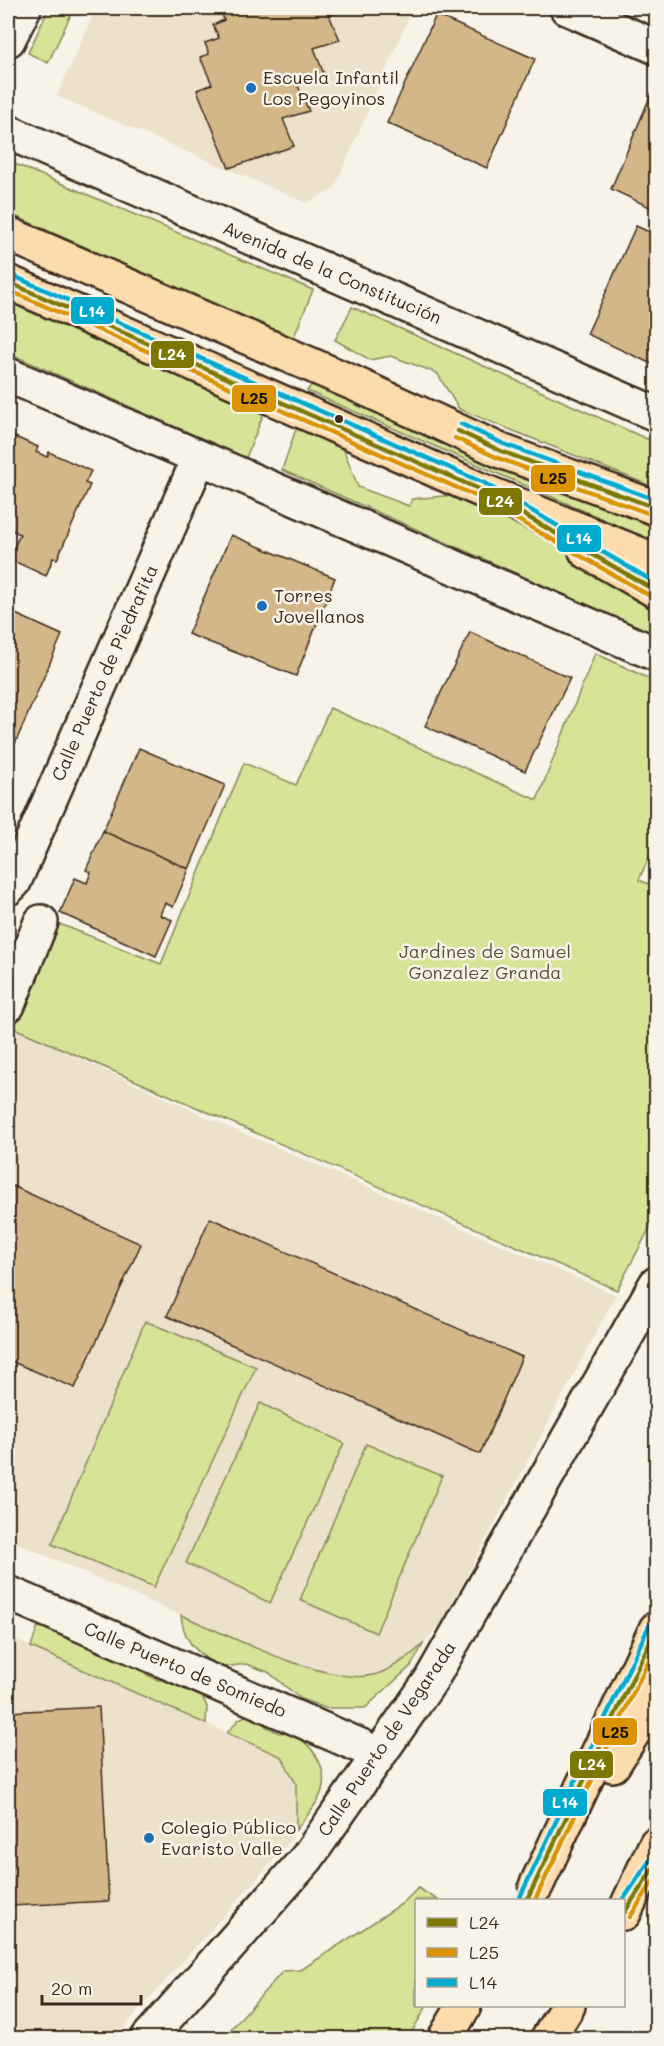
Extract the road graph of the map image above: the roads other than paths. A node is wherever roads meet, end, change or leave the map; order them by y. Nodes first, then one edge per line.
1 (24, 8) edge
2 (567, 8) edge
3 (8, 40) edge
4 (657, 47) edge
5 (8, 132) edge
6 (8, 234) edge
7 (8, 282) edge
8 (8, 375) edge
9 (657, 414) edge
10 (199, 458) junction
11 (480, 490) junction
12 (657, 508) edge
13 (657, 561) edge
14 (657, 591) edge
15 (657, 654) edge
16 (8, 888) edge
17 (41, 922) dead end
18 (8, 1005) edge
19 (657, 1284) edge
20 (8, 1593) edge
21 (657, 1629) edge
22 (657, 1696) edge
23 (363, 1747) dead end
24 (657, 1844) edge
25 (657, 1864) edge
26 (531, 1893) edge
27 (627, 1908) edge
28 (463, 2007) edge
29 (567, 2007) edge
30 (148, 2038) edge
31 (445, 2038) edge
32 (548, 2038) edge

1 - 3 street
2 - 4 street
5 - 9 street, Avenida de la Constitución
6 - 12 main road
7 - 11 main road
8 - 10 street
10 - 15 street
10 - 16 street, Calle Puerto de Piedrafita
11 - 13 main road
11 - 14 main road
17 - 18 street
19 - 30 street, Calle Puerto de Vegarada
20 - 23 street, Calle Puerto de Somiedo
21 - 26 main road
22 - 26 main road
24 - 27 main road
25 - 27 main road
28 - 31 main road
29 - 32 main road

